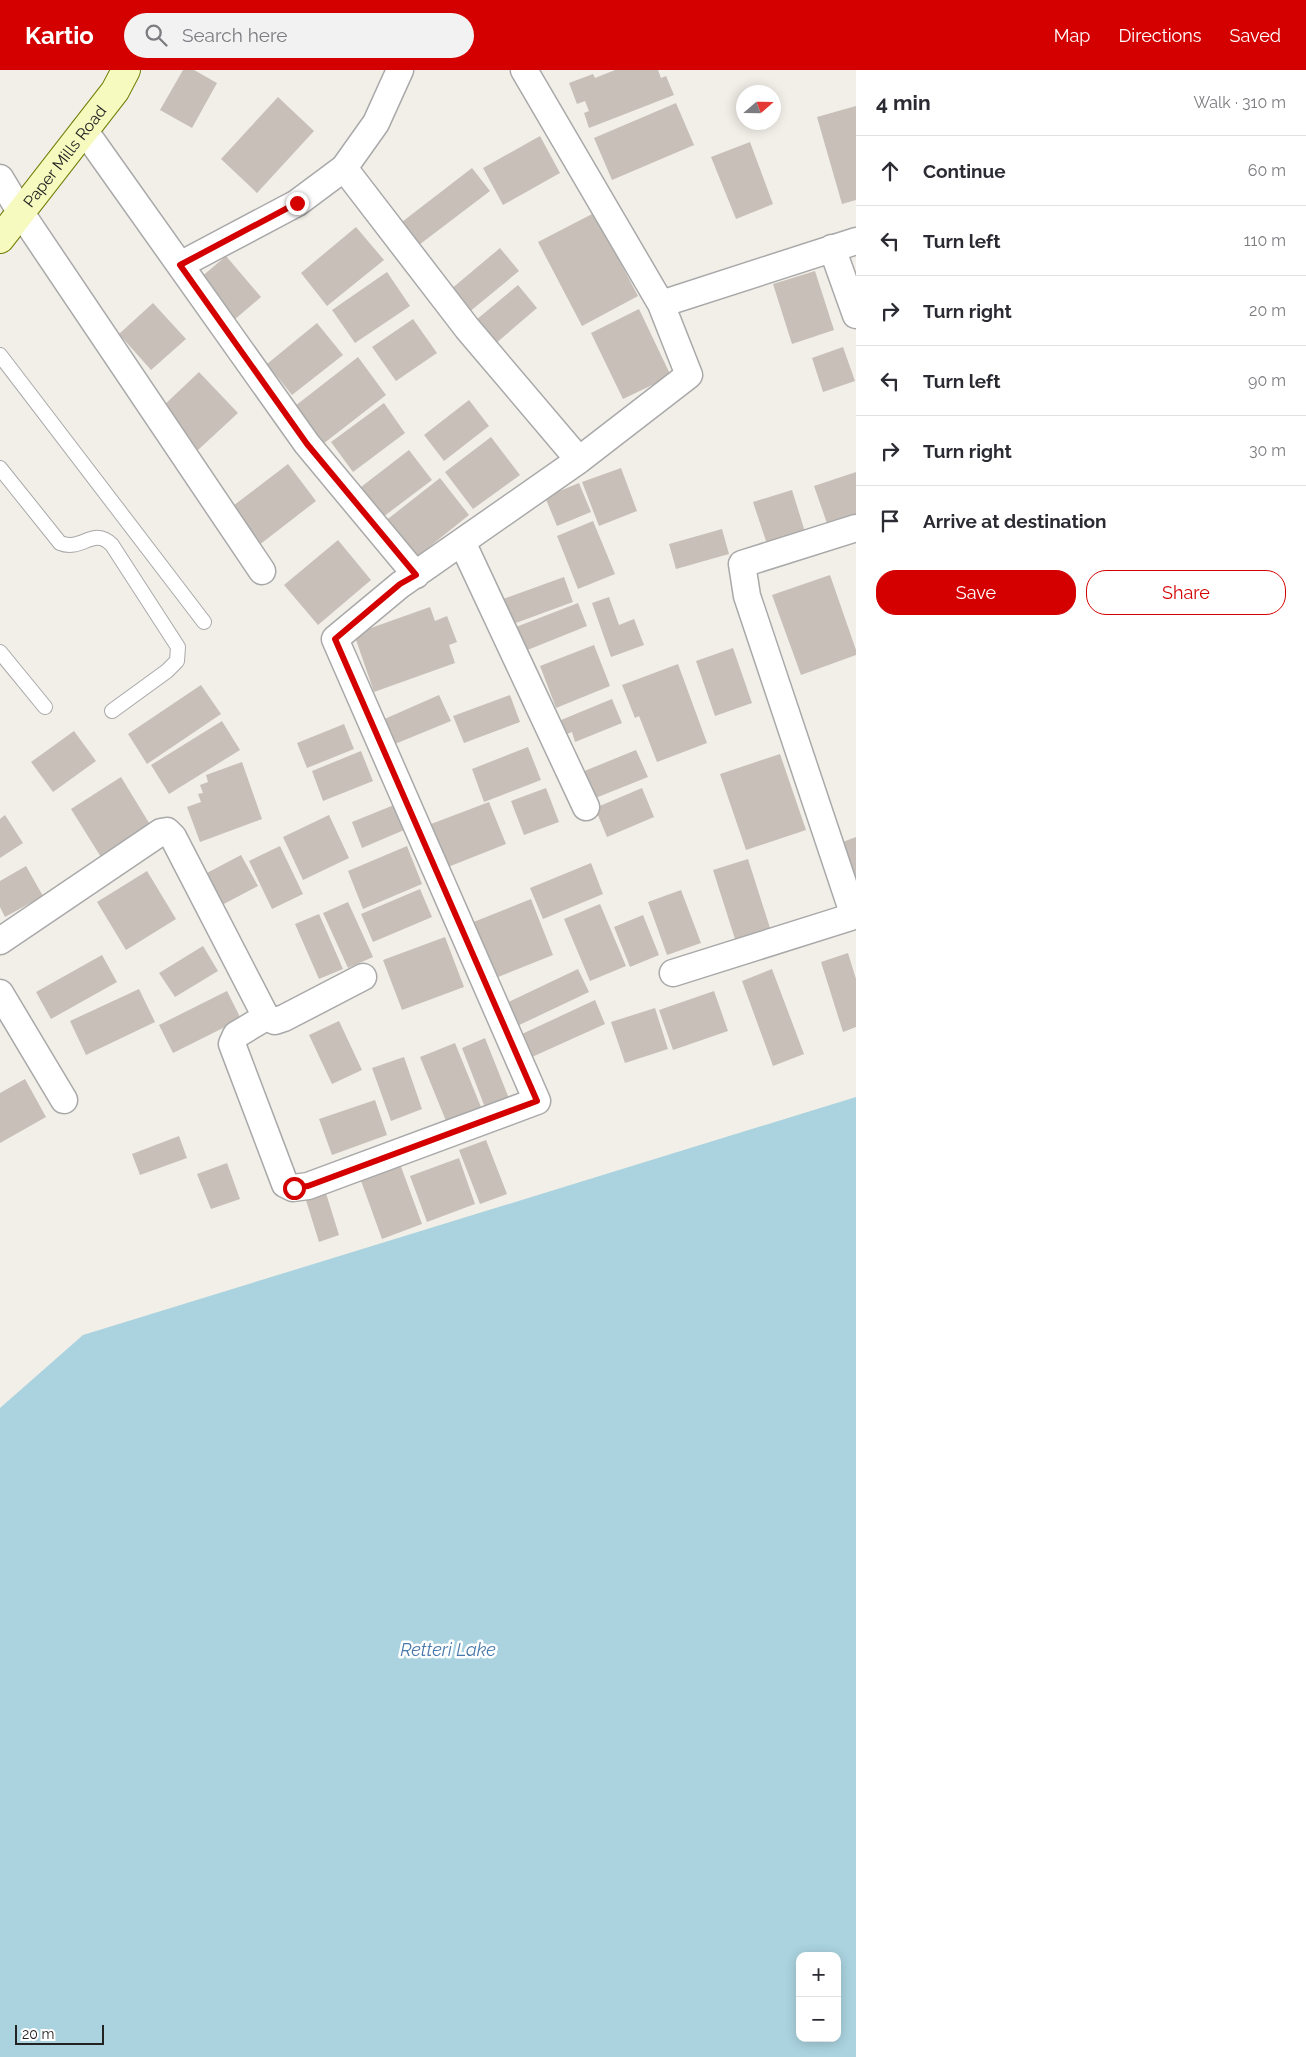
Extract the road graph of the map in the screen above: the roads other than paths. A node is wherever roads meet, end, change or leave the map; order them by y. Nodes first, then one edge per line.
1 (126, 70) edge
2 (400, 70) edge
3 (524, 70) edge
4 (84, 130) junction
5 (344, 168) junction
6 (0, 178) edge
7 (21, 213) junction
8 (0, 239) edge
9 (844, 244) edge
10 (180, 265) junction
11 (661, 304) junction
12 (856, 315) edge
13 (0, 355) edge
14 (579, 460) junction
15 (0, 468) edge
16 (856, 528) edge
17 (462, 542) junction
18 (262, 571) dead end
19 (416, 575) junction
20 (204, 622) dead end
21 (0, 652) edge
22 (45, 708) dead end
23 (112, 711) dead end
24 (586, 808) dead end
25 (855, 916) edge
26 (0, 941) edge
27 (673, 973) dead end
28 (363, 977) dead end
29 (0, 993) edge
30 (266, 1018) junction
31 (64, 1100) dead end

1 - 4 main road, Paper Mills Road
2 - 5 street
3 - 11 street
4 - 7 main road, Paper Mills Road
4 - 10 street
5 - 10 street
5 - 14 street
6 - 7 street
7 - 8 main road, Paper Mills Road
7 - 18 street
9 - 11 street
9 - 12 street
10 - 19 street
11 - 14 street
13 - 20 lane
14 - 17 street
15 - 23 lane
16 - 25 street
17 - 19 street
17 - 24 street
19 - 30 street
21 - 22 lane
25 - 27 street
26 - 30 street
28 - 30 street
29 - 31 street

